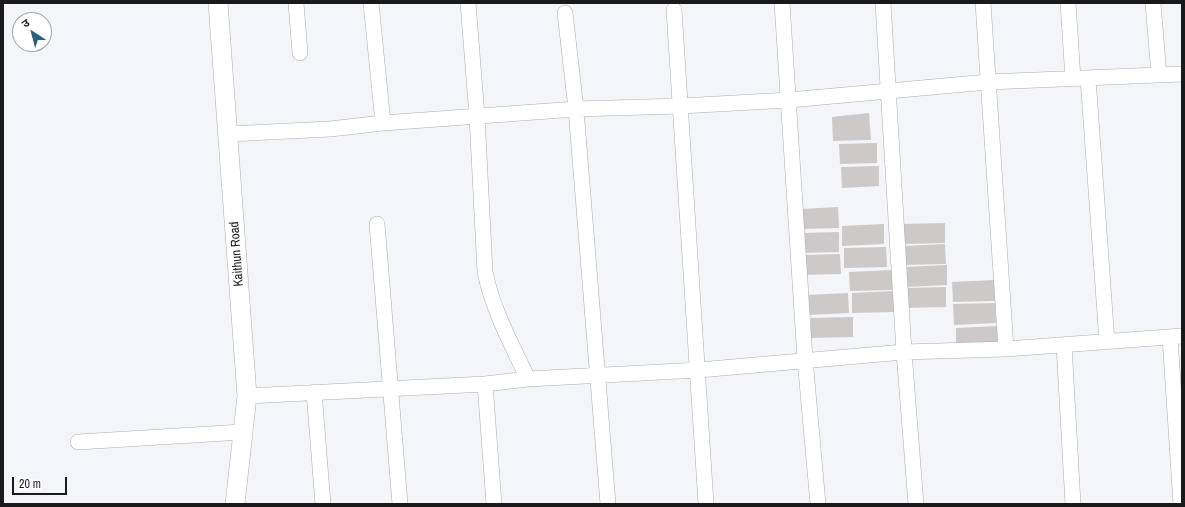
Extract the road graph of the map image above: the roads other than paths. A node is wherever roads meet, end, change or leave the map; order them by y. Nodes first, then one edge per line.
1 (218, 3) edge
2 (296, 3) edge
3 (371, 3) edge
4 (468, 3) edge
5 (782, 3) edge
6 (883, 3) edge
7 (983, 3) edge
8 (1068, 3) edge
9 (1153, 3) edge
10 (674, 10) dead end
11 (565, 13) dead end
12 (300, 53) dead end
13 (1182, 74) edge
14 (1159, 75) junction
15 (1081, 78) junction
16 (988, 82) junction
17 (888, 91) junction
18 (789, 100) junction
19 (681, 106) junction
20 (576, 109) junction
21 (478, 116) junction
22 (383, 123) junction
23 (228, 134) junction
24 (377, 224) dead end
25 (1176, 337) edge
26 (1107, 342) junction
27 (1064, 345) junction
28 (1006, 349) junction
29 (904, 352) junction
30 (805, 359) junction
31 (699, 370) junction
32 (596, 376) junction
33 (522, 380) junction
34 (490, 383) junction
35 (392, 388) junction
36 (314, 392) junction
37 (247, 396) junction
38 (244, 432) junction
39 (78, 442) dead end
40 (235, 504) edge
41 (323, 504) edge
42 (400, 504) edge
43 (494, 504) edge
44 (608, 504) edge
45 (706, 504) edge
46 (818, 504) edge
47 (916, 504) edge
48 (1073, 504) edge
49 (1182, 504) edge

1 - 23 street, Kaithun Road
2 - 12 street
3 - 22 street
4 - 21 street
5 - 18 street
6 - 17 street
7 - 16 street
8 - 15 street
9 - 14 street
10 - 19 street
11 - 20 street
13 - 14 street
14 - 15 street
15 - 16 street
15 - 26 street
16 - 17 street
16 - 28 street
17 - 18 street
17 - 29 street
18 - 19 street
18 - 30 street
19 - 20 street
19 - 31 street
20 - 21 street
20 - 32 street
21 - 22 street
21 - 33 street
22 - 23 street
23 - 37 street, Kaithun Road
24 - 35 street
25 - 26 street
25 - 49 street
26 - 27 street
27 - 28 street
27 - 48 street
28 - 29 street
29 - 30 street
29 - 47 street
30 - 31 street
30 - 46 street
31 - 32 street
31 - 45 street
32 - 33 street
32 - 44 street
33 - 34 street
34 - 35 street
34 - 43 street
35 - 36 street
35 - 42 street
36 - 37 street
36 - 41 street
37 - 38 street, Kaithun Road
38 - 39 street
38 - 40 street, Kaithun Road

